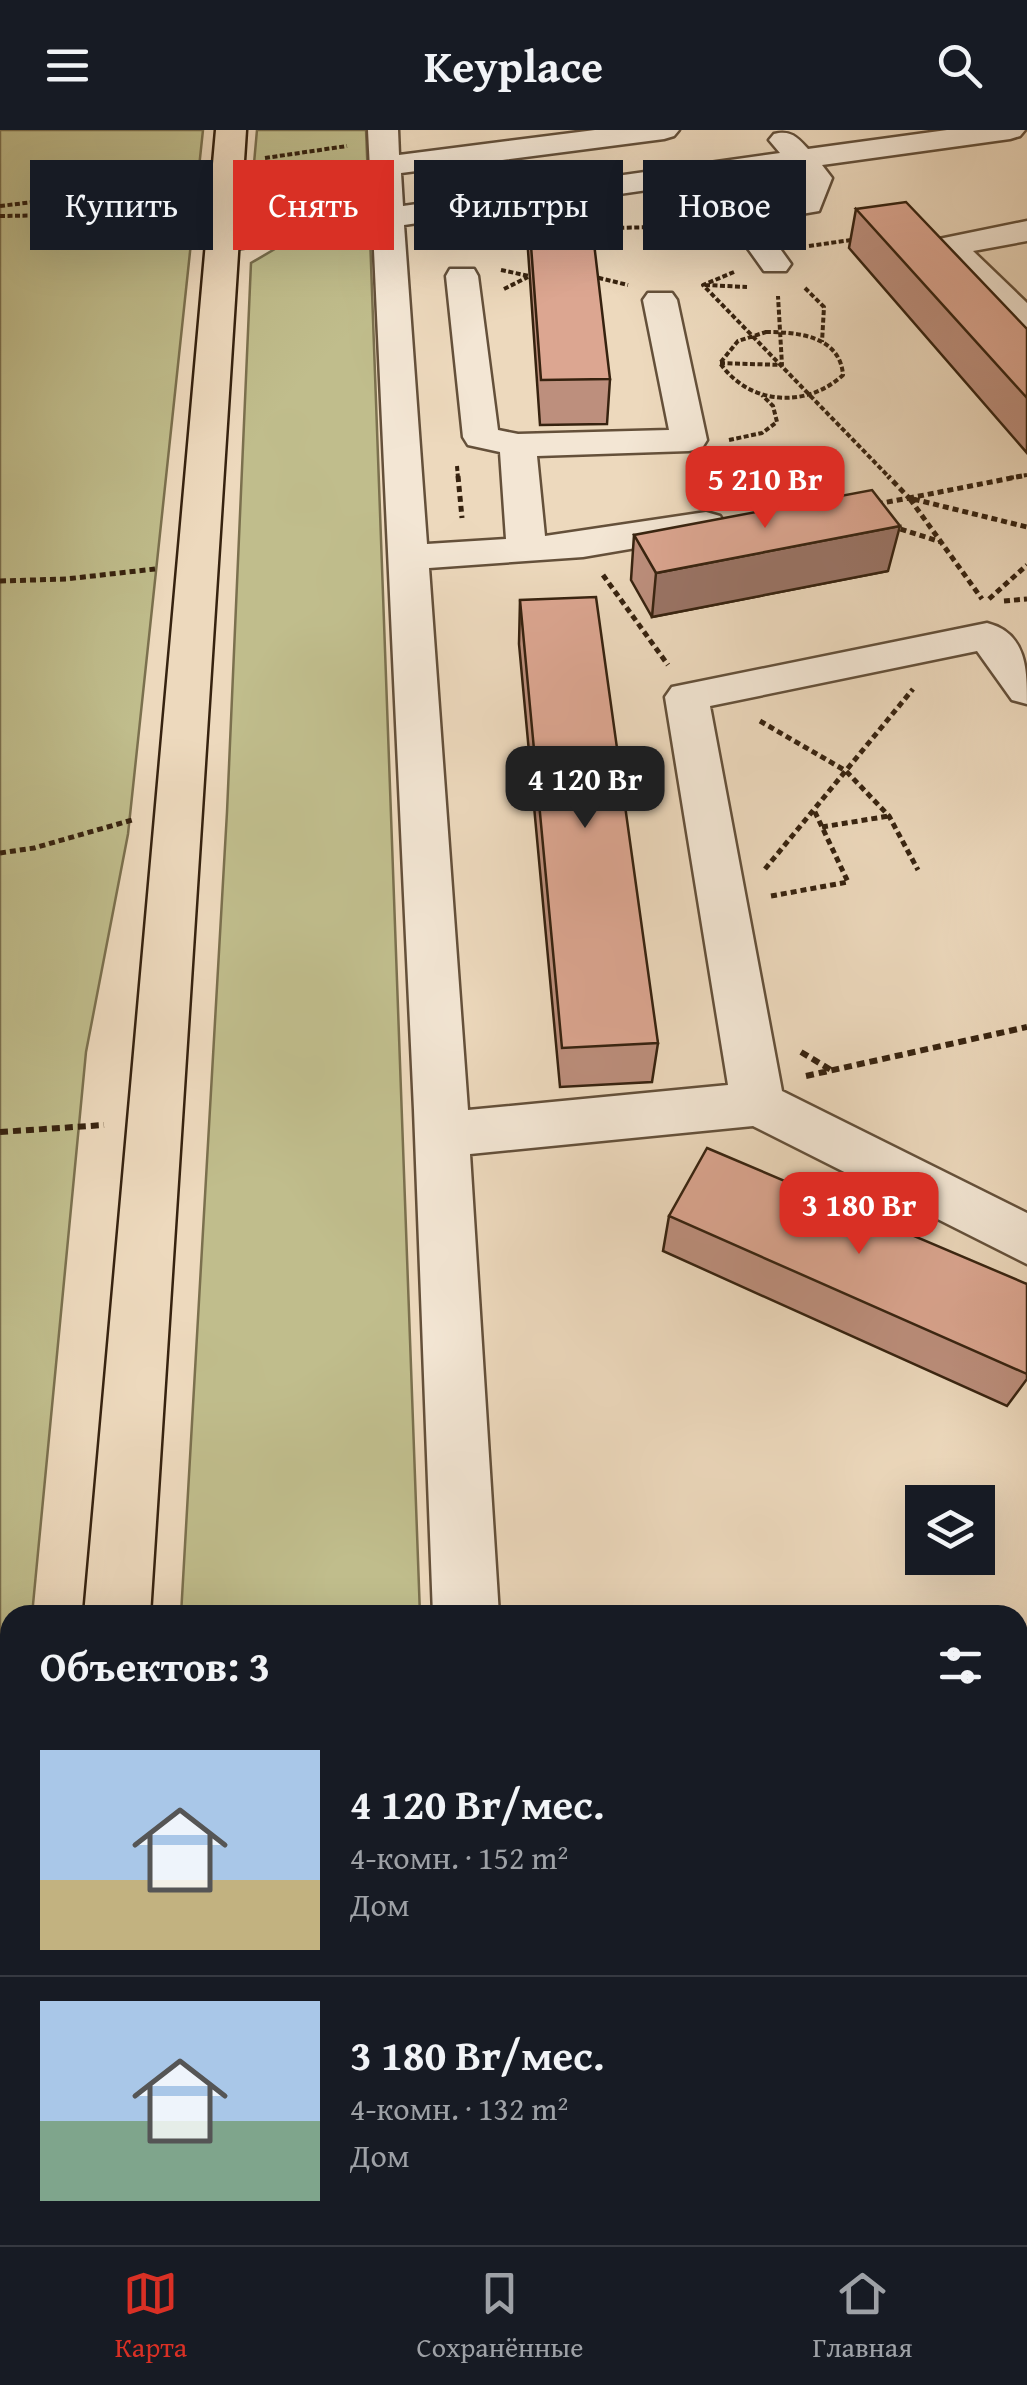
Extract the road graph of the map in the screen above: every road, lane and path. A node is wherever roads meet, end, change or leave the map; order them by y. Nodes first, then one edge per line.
1 (231, 130) edge
2 (382, 130) edge
3 (664, 130) edge
4 (775, 130) edge
5 (1014, 130) edge
6 (1027, 139) edge
7 (354, 145) dead end
8 (384, 160) edge
9 (802, 160) edge
10 (806, 161) edge
11 (228, 162) junction
12 (394, 165) edge
13 (806, 165) edge
14 (643, 183) edge
15 (806, 204) edge
16 (0, 206) edge
17 (0, 216) edge
18 (394, 216) edge
19 (233, 230) edge
20 (222, 231) junction
21 (1027, 232) edge
22 (863, 239) edge
23 (809, 246) dead end
24 (390, 250) edge
25 (765, 250) edge
26 (775, 264) dead end
27 (462, 276) dead end
28 (530, 276) edge
29 (703, 285) dead end
30 (796, 287) dead end
31 (498, 291) dead end
32 (778, 296) dead end
33 (660, 300) dead end
34 (1027, 322) edge
35 (780, 332) junction
36 (752, 334) junction
37 (822, 342) junction
38 (720, 362) junction
39 (782, 365) junction
40 (675, 372) junction
41 (761, 394) junction
42 (808, 396) junction
43 (689, 440) junction
44 (518, 445) junction
45 (1027, 475) edge
46 (909, 498) junction
47 (876, 504) edge
48 (740, 518) edge
49 (875, 521) edge
50 (1027, 527) edge
51 (941, 542) junction
52 (583, 545) junction
53 (527, 550) junction
54 (407, 558) junction
55 (1027, 565) edge
56 (196, 566) junction
57 (0, 581) edge
58 (1027, 599) edge
59 (984, 603) junction
60 (956, 627) junction
61 (684, 662) dead end
62 (1027, 690) edge
63 (814, 810) junction
64 (178, 812) junction
65 (889, 816) dead end
66 (822, 827) junction
67 (0, 854) edge
68 (733, 909) junction
69 (1027, 1027) edge
70 (757, 1096) junction
71 (155, 1121) junction
72 (0, 1132) edge
73 (440, 1135) junction
74 (1027, 1240) edge
75 (118, 1605) edge
76 (465, 1605) edge

1 - 11 highway
2 - 8 street
3 - 12 street
4 - 9 street
5 - 6 street
5 - 10 street
7 - 11 path
11 - 16 path
11 - 20 highway
13 - 15 street
14 - 18 street
17 - 20 path
19 - 20 street
20 - 56 highway
21 - 34 street
22 - 23 path
24 - 54 street
25 - 26 street
27 - 44 street
28 - 31 path
29 - 36 path
30 - 37 path
32 - 35 path
33 - 40 street
35 - 36 path
35 - 37 path
35 - 39 path
36 - 38 path
36 - 39 path
37 - 42 path
38 - 39 path
38 - 40 path
38 - 41 path
39 - 42 path
40 - 43 street
41 - 42 path
41 - 43 path
42 - 46 path
43 - 44 street
44 - 53 street
45 - 46 path
46 - 47 path
46 - 50 path
46 - 51 path
48 - 52 street
49 - 51 path
51 - 59 path
52 - 53 street
52 - 61 path
53 - 54 street
54 - 73 street
55 - 59 path
56 - 57 path
56 - 64 highway
58 - 59 path
59 - 60 path
60 - 62 street
60 - 63 path
60 - 68 street
63 - 66 path
63 - 68 path
64 - 67 path
64 - 71 highway
65 - 66 path
66 - 68 path
68 - 70 street
69 - 70 path
70 - 73 street
70 - 74 street
71 - 72 path
71 - 75 highway
73 - 76 street

